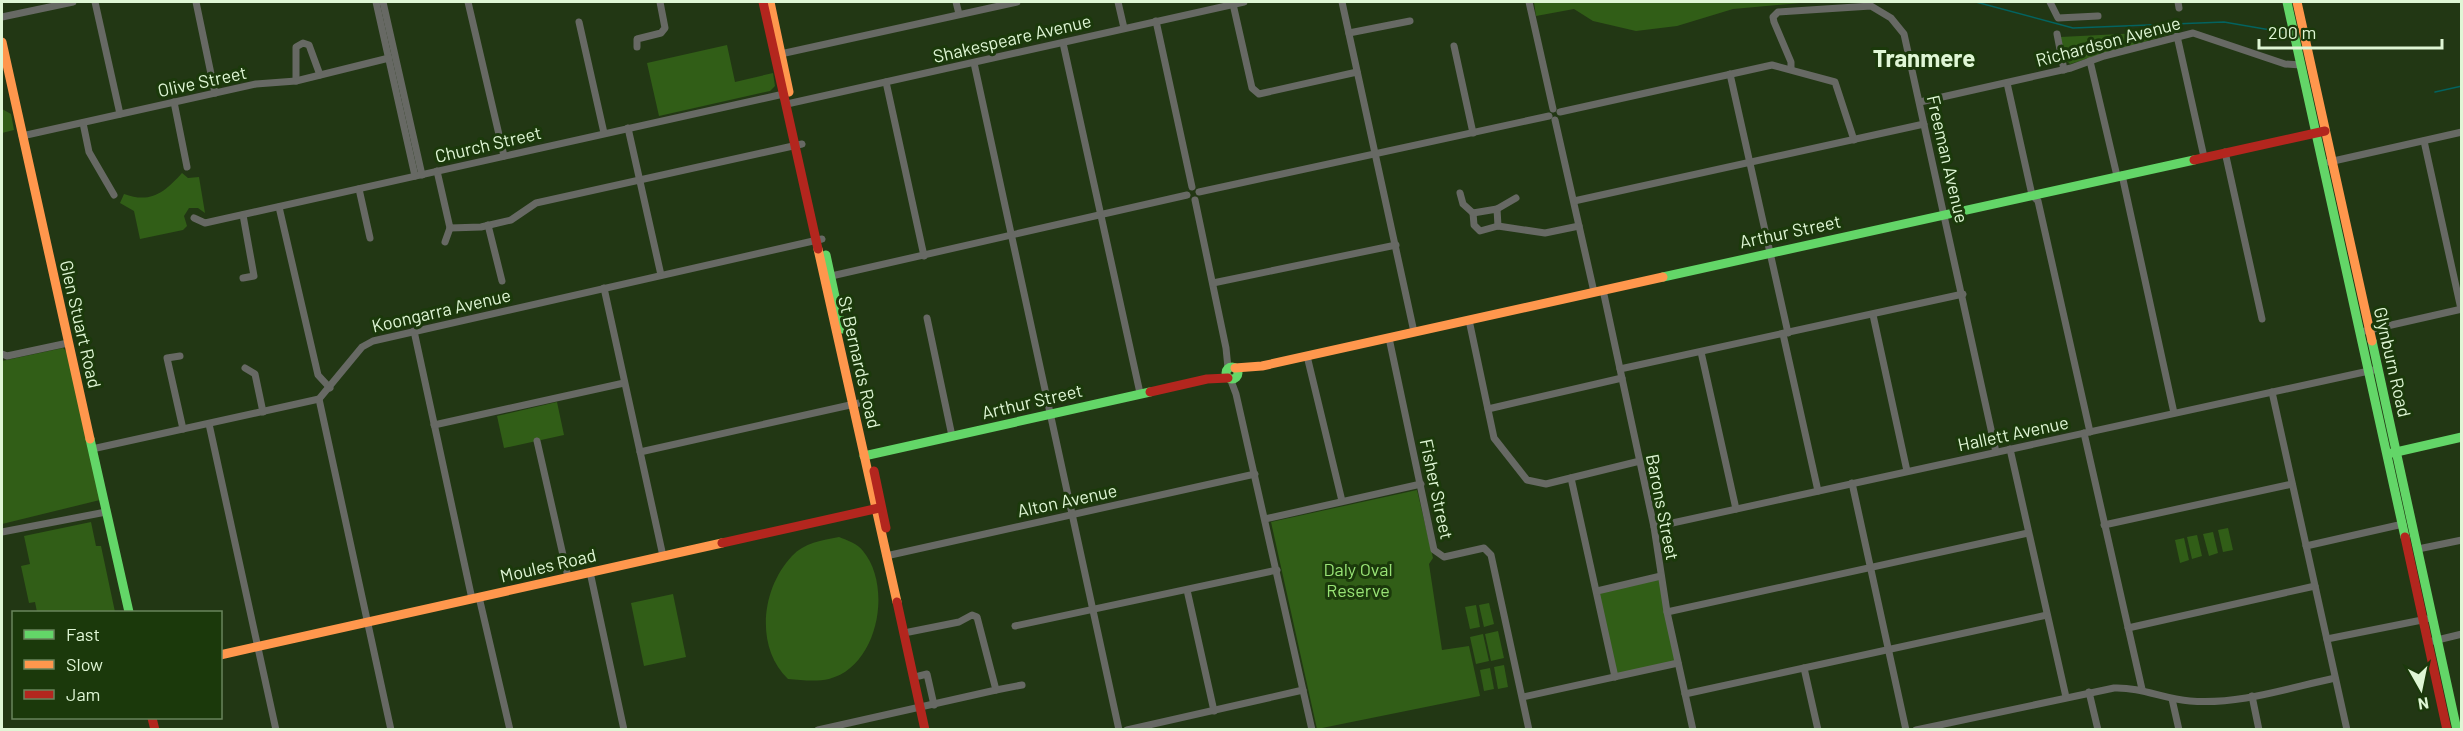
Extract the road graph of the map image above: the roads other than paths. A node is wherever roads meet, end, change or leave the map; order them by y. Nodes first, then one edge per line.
1 (73, 2) edge
2 (95, 2) edge
3 (196, 2) edge
4 (376, 2) edge
5 (383, 2) edge
6 (468, 2) edge
7 (660, 2) edge
8 (763, 2) edge
9 (770, 2) edge
10 (956, 2) edge
11 (1017, 2) edge
12 (1118, 2) edge
13 (1244, 2) edge
14 (1342, 2) edge
15 (1529, 2) edge
16 (2050, 2) edge
17 (2287, 2) edge
18 (2297, 2) edge
19 (1233, 4) junction
20 (959, 14) junction
21 (2098, 16) dead end
22 (2, 17) edge
23 (1156, 21) junction
24 (1410, 21) dead end
25 (579, 22) dead end
26 (1124, 28) junction
27 (1349, 33) junction
28 (2057, 34) dead end
29 (2177, 36) junction
30 (2, 42) edge
31 (1063, 43) junction
32 (1455, 46) dead end
33 (637, 47) dead end
34 (778, 54) junction
35 (389, 58) junction
36 (2090, 61) junction
37 (974, 63) junction
38 (2301, 65) junction
39 (1791, 69) junction
40 (2064, 70) junction
41 (1357, 72) junction
42 (1730, 74) junction
43 (320, 75) junction
44 (5, 80) edge
45 (296, 81) junction
46 (886, 82) junction
47 (2007, 83) junction
48 (215, 93) junction
49 (788, 98) junction
50 (174, 102) junction
51 (1920, 102) junction
52 (120, 114) junction
53 (1554, 114) junction
54 (2312, 118) junction
55 (83, 123) junction
56 (1924, 124) junction
57 (628, 128) junction
58 (2320, 132) junction
59 (2462, 132) edge
60 (604, 133) junction
61 (1473, 133) junction
62 (22, 136) junction
63 (2296, 137) junction
64 (1854, 140) junction
65 (2424, 141) junction
66 (799, 144) junction
67 (2225, 152) junction
68 (1375, 155) junction
69 (504, 156) junction
70 (2204, 156) junction
71 (2327, 162) junction
72 (1750, 163) junction
73 (188, 167) dead end
74 (437, 171) junction
75 (419, 175) junction
76 (2119, 176) junction
77 (640, 180) junction
78 (1192, 187) junction
79 (359, 189) junction
80 (1199, 192) junction
81 (1460, 193) dead end
82 (114, 195) dead end
83 (1187, 195) junction
84 (2032, 195) junction
85 (1516, 198) dead end
86 (1195, 200) junction
87 (1574, 201) junction
88 (279, 207) junction
89 (1497, 209) junction
90 (1473, 213) junction
91 (1945, 214) junction
92 (243, 215) junction
93 (1102, 216) junction
94 (194, 218) dead end
95 (488, 225) junction
96 (1498, 226) junction
97 (1579, 226) junction
98 (450, 228) junction
99 (1012, 236) junction
100 (370, 238) dead end
101 (819, 240) junction
102 (445, 242) dead end
103 (1396, 245) junction
104 (1769, 253) junction
105 (924, 256) junction
106 (661, 275) junction
107 (828, 277) junction
108 (243, 278) dead end
109 (502, 281) dead end
110 (1213, 283) junction
111 (2359, 284) junction
112 (604, 288) junction
113 (1598, 291) junction
114 (1963, 294) junction
115 (2354, 309) junction
116 (2461, 309) edge
117 (1873, 315) junction
118 (927, 318) dead end
119 (2262, 319) dead end
120 (1469, 320) junction
121 (414, 331) junction
122 (2364, 331) junction
123 (1414, 332) junction
124 (1785, 334) junction
125 (1389, 338) junction
126 (68, 343) junction
127 (1701, 352) junction
128 (2, 354) edge
129 (180, 356) dead end
130 (1307, 356) junction
131 (244, 368) dead end
132 (1620, 369) junction
133 (2373, 370) junction
134 (1232, 373) junction
135 (1622, 378) junction
136 (624, 382) junction
137 (330, 388) junction
138 (2272, 392) junction
139 (1140, 393) junction
140 (319, 399) junction
141 (856, 404) junction
142 (1488, 409) junction
143 (263, 412) junction
144 (1049, 414) junction
145 (2174, 414) junction
146 (209, 424) junction
147 (434, 425) junction
148 (183, 429) junction
149 (2087, 432) junction
150 (952, 436) junction
151 (2462, 437) edge
152 (537, 441) dead end
153 (92, 449) junction
154 (2010, 449) junction
155 (640, 452) junction
156 (1996, 452) junction
157 (2392, 453) junction
158 (867, 455) junction
159 (1640, 461) junction
160 (1907, 471) junction
161 (1255, 474) junction
162 (1571, 478) junction
163 (1852, 483) junction
164 (1421, 484) junction
165 (2292, 484) junction
166 (1818, 491) junction
167 (1341, 501) junction
168 (879, 508) junction
169 (1736, 509) junction
170 (106, 512) junction
171 (1071, 515) junction
172 (1265, 519) junction
173 (2403, 524) junction
174 (2104, 525) junction
175 (1654, 526) junction
176 (2, 532) edge
177 (2028, 532) junction
178 (2462, 540) edge
179 (2306, 546) junction
180 (2418, 549) junction
181 (889, 555) junction
182 (663, 556) junction
183 (1870, 567) junction
184 (1277, 570) junction
185 (591, 572) junction
186 (1661, 576) junction
187 (568, 577) junction
188 (2315, 586) junction
189 (1187, 590) junction
190 (1597, 591) junction
191 (475, 598) junction
192 (1093, 610) junction
193 (129, 611) edge
194 (1667, 612) junction
195 (2047, 615) junction
196 (2428, 618) junction
197 (368, 622) junction
198 (1014, 626) dead end
199 (2128, 628) junction
200 (909, 632) junction
201 (2462, 634) edge
202 (2327, 639) junction
203 (2433, 641) junction
204 (258, 646) junction
205 (1889, 650) junction
206 (222, 655) edge
207 (1678, 663) junction
208 (1804, 668) junction
209 (1615, 677) junction
210 (2335, 678) junction
211 (1022, 685) dead end
212 (2142, 689) junction
213 (996, 690) junction
214 (1303, 690) junction
215 (2089, 692) junction
216 (1685, 694) junction
217 (2252, 696) junction
218 (1523, 697) junction
219 (2066, 697) junction
220 (2172, 699) junction
221 (927, 706) junction
222 (1214, 711) junction
223 (276, 729) edge
224 (391, 729) edge
225 (510, 729) edge
226 (624, 729) edge
227 (820, 729) edge
228 (925, 729) edge
229 (931, 729) edge
230 (1119, 729) edge
231 (1127, 729) edge
232 (1312, 729) edge
233 (1529, 729) edge
234 (1693, 729) edge
235 (1818, 729) edge
236 (1906, 729) edge
237 (1916, 729) edge
238 (2098, 729) edge
239 (2179, 729) edge
240 (2259, 729) edge
241 (2347, 729) edge
242 (2447, 729) edge
243 (2460, 729) edge

1 - 22 street
2 - 52 street
3 - 48 street
4 - 35 street
5 - 75 street
6 - 69 street
7 - 33 street
8 - 34 main road, St Bernards Road
9 - 34 main road, St Bernards Road
10 - 20 street
11 - 20 street
12 - 26 street
13 - 19 street, Shakespeare Avenue
14 - 27 street
15 - 53 street, Barons Street
16 - 21 street
17 - 38 main road, Glynburn Road
18 - 58 main road, Glynburn Road
19 - 23 street, Shakespeare Avenue
19 - 41 street
20 - 34 street
23 - 26 street, Shakespeare Avenue
23 - 78 street
24 - 27 street
25 - 60 street
26 - 31 street, Shakespeare Avenue
27 - 41 street
28 - 40 street
29 - 36 street, Richardson Avenue
29 - 38 street, Richardson Avenue
29 - 70 street
30 - 44 main road, Glen Stuart Road
31 - 37 street, Shakespeare Avenue
31 - 93 street
32 - 61 street
34 - 49 main road, St Bernards Road
35 - 43 street, Olive Street
35 - 75 street
36 - 40 street, Richardson Avenue
36 - 76 street
37 - 46 street, Shakespeare Avenue
37 - 99 street
38 - 54 main road, Glynburn Road
39 - 42 street
39 - 51 street, Freeman Avenue
39 - 64 street
40 - 47 street, Richardson Avenue
41 - 68 street
42 - 53 street
42 - 72 street
43 - 45 street, Olive Street
43 - 45 street
44 - 62 main road, Glen Stuart Road
45 - 48 street, Olive Street
46 - 49 street, Shakespeare Avenue
46 - 105 street
47 - 51 street, Richardson Avenue
47 - 84 street
48 - 50 street, Olive Street
49 - 57 street, Church Street
49 - 66 main road, St Bernards Road
50 - 52 street, Olive Street
50 - 73 street
51 - 56 street, Freeman Avenue
52 - 55 street, Olive Street
53 - 61 street
53 - 87 street, Barons Street
54 - 58 main road, Glynburn Road
54 - 63 main road
55 - 62 street, Olive Street
55 - 82 street
56 - 64 street
56 - 91 street, Freeman Avenue
57 - 60 street, Church Street
57 - 77 street
58 - 63 main road, Arthur Street
58 - 71 main road, Glynburn Road
59 - 65 street
60 - 69 street, Church Street
61 - 68 street
62 - 126 main road, Glen Stuart Road
63 - 67 main road, Arthur Street
64 - 72 street
65 - 71 street
65 - 116 street
66 - 77 street
66 - 101 main road, St Bernards Road
67 - 70 main road, Arthur Street
67 - 119 street
68 - 80 street
68 - 103 street
69 - 74 street, Church Street
70 - 76 main road, Arthur Street
71 - 111 main road, Glynburn Road
71 - 115 main road, Glynburn Road
72 - 87 street
72 - 104 street
74 - 75 street, Church Street
74 - 98 street
75 - 79 street, Church Street
76 - 84 main road, Arthur Street
76 - 145 street
77 - 95 street
77 - 106 street
78 - 80 street
78 - 83 street
79 - 88 street, Church Street
79 - 100 street
80 - 86 street
81 - 90 street
83 - 86 street
83 - 93 street
84 - 91 main road, Arthur Street
84 - 149 street
85 - 89 street
86 - 110 street
87 - 97 street, Barons Street
88 - 92 street, Church Street
88 - 137 street
89 - 90 street
89 - 96 street
90 - 96 street
91 - 104 main road, Arthur Street
91 - 114 street, Freeman Avenue
92 - 94 street, Church Street
92 - 108 street
93 - 99 street
93 - 139 street
95 - 98 street
95 - 109 street
96 - 97 street
97 - 113 street, Barons Street
98 - 102 street
99 - 105 street
99 - 144 street
101 - 106 street, Koongarra Avenue
101 - 107 main road, St Bernards Road
103 - 110 street
103 - 123 street
104 - 113 main road, Arthur Street
104 - 124 street
105 - 107 street
106 - 112 street, Koongarra Avenue
107 - 141 main road, St Bernards Road
110 - 134 street
111 - 115 main road
111 - 122 main road, Glynburn Road
112 - 121 street, Koongarra Avenue
112 - 136 street
113 - 120 main road, Arthur Street
113 - 132 street, Barons Street
114 - 117 street
114 - 156 street, Freeman Avenue
115 - 122 main road, Glynburn Road
116 - 122 street
117 - 124 street
117 - 160 street
118 - 150 street
120 - 123 main road, Arthur Street
120 - 142 street
121 - 137 street, Koongarra Avenue
121 - 147 street
122 - 133 main road, Glynburn Road
123 - 125 main road, Arthur Street
124 - 127 street
124 - 166 street
125 - 130 main road, Arthur Street
125 - 164 street, Fisher Street
126 - 128 street
126 - 153 main road, Glen Stuart Road
127 - 132 street
127 - 169 street
129 - 148 street
130 - 134 main road, Arthur Street
130 - 167 street
131 - 143 street
132 - 135 street, Barons Street
133 - 138 street, Hallett Avenue
133 - 157 main road, Glynburn Road
134 - 139 main road, Arthur Street
134 - 161 street
135 - 142 street
135 - 159 street, Barons Street
136 - 147 street
136 - 155 street
137 - 140 street, Koongarra Avenue
138 - 145 street, Hallett Avenue
138 - 165 street
139 - 144 main road, Arthur Street
140 - 143 street
140 - 197 street
141 - 155 street
141 - 158 main road, St Bernards Road
142 - 162 street
143 - 146 street
144 - 150 main road, Arthur Street
144 - 171 street
145 - 149 street, Hallett Avenue
146 - 148 street
146 - 204 street
147 - 191 street
148 - 153 street
149 - 154 street, Hallett Avenue
149 - 174 street
150 - 158 main road, Arthur Street
151 - 157 main road
152 - 187 street
153 - 170 main road, Glen Stuart Road
154 - 156 street, Hallett Avenue
154 - 177 street
155 - 182 street
156 - 160 street, Hallett Avenue
157 - 173 main road, Glynburn Road
157 - 180 main road, Glynburn Road
158 - 168 main road, St Bernards Road
159 - 162 street
159 - 175 street, Barons Street
160 - 163 street, Hallett Avenue
161 - 171 street, Alton Avenue
161 - 172 street
162 - 190 street
163 - 166 street, Hallett Avenue
163 - 183 street
164 - 167 street
164 - 218 street, Fisher Street
165 - 174 street
165 - 179 street
166 - 169 street, Hallett Avenue
167 - 172 street
168 - 181 main road, St Bernards Road
168 - 182 main road, Moules Road
169 - 175 street, Hallett Avenue
170 - 176 street
170 - 193 main road, Glen Stuart Road
171 - 181 street, Alton Avenue
171 - 192 street
172 - 184 street
173 - 179 street
173 - 196 main road, Glynburn Road
174 - 199 street
175 - 186 street, Barons Street
177 - 183 street
177 - 195 street
178 - 180 street
179 - 188 street
180 - 196 main road, Glynburn Road
181 - 200 main road, St Bernards Road
181 - 221 main road, St Bernards Road
182 - 185 main road, Moules Road
183 - 194 street
183 - 205 street
184 - 189 street
184 - 214 street
185 - 187 main road, Moules Road
185 - 226 street
186 - 190 street
186 - 194 street, Barons Street
187 - 191 main road, Moules Road
188 - 199 street
188 - 202 street
189 - 192 street
189 - 222 street
190 - 209 street
191 - 197 main road, Moules Road
191 - 225 street
192 - 198 street
192 - 230 street
194 - 207 street, Barons Street
195 - 205 street
195 - 219 street
196 - 202 street
196 - 203 main road, Glynburn Road
197 - 204 main road, Moules Road
197 - 224 street
199 - 212 street
200 - 213 street
200 - 221 main road, St Bernards Road
201 - 203 street
202 - 210 street
203 - 242 main road, Glynburn Road
203 - 243 main road, Glynburn Road
204 - 206 main road, Moules Road
204 - 223 street
205 - 208 street
205 - 236 street
207 - 209 street
207 - 216 street, Barons Street
208 - 216 street
208 - 235 street
209 - 218 street
210 - 217 street
210 - 241 street
211 - 213 street
212 - 215 street
212 - 220 street
213 - 221 street
214 - 222 street
214 - 232 street
215 - 219 street
215 - 238 street
216 - 234 street, Barons Street
217 - 220 street
217 - 240 street
218 - 233 street, Fisher Street
219 - 237 street
220 - 239 street
221 - 227 street
221 - 228 main road, St Bernards Road
221 - 229 main road, St Bernards Road
222 - 231 street

